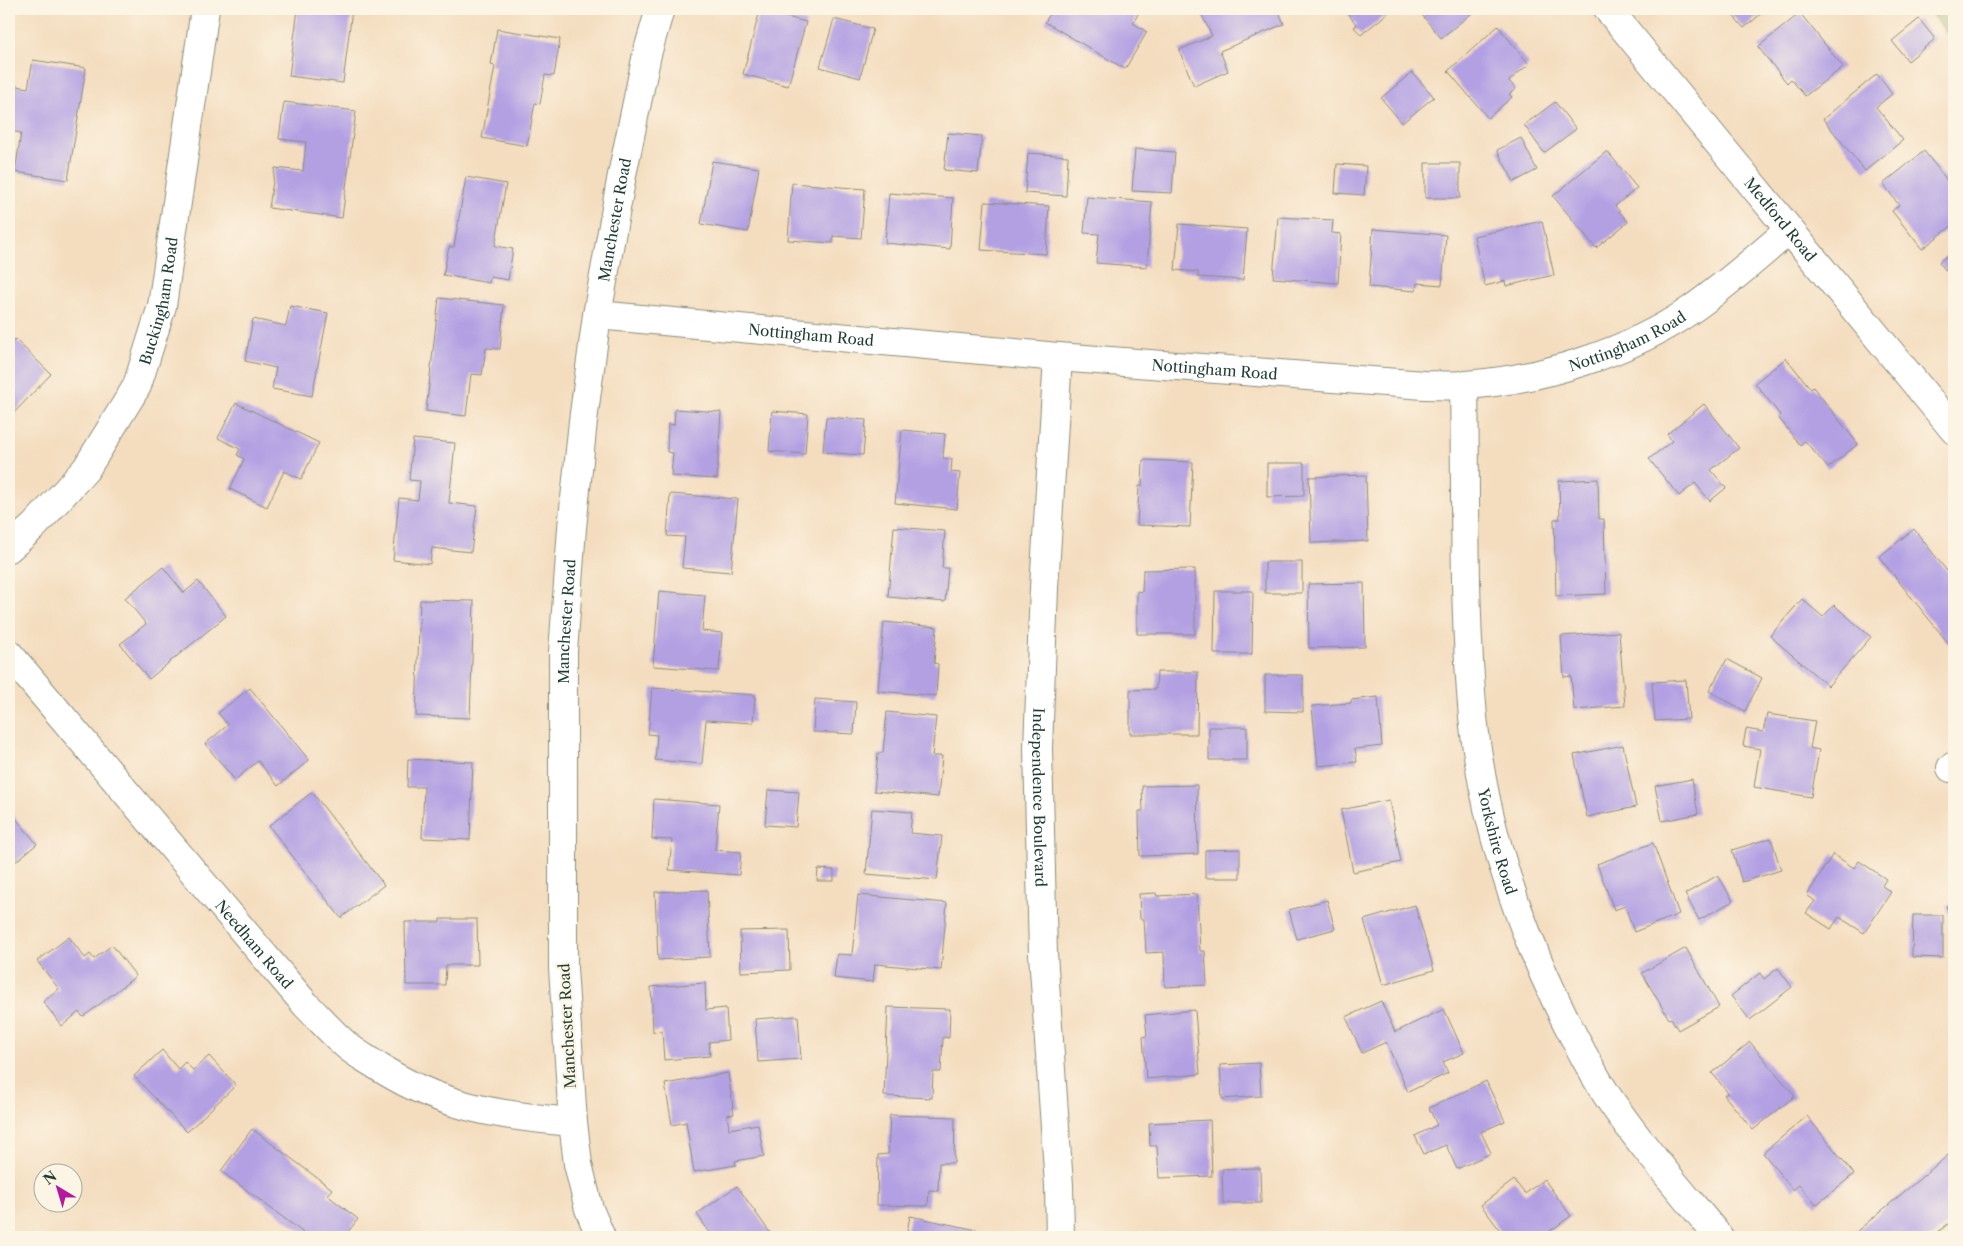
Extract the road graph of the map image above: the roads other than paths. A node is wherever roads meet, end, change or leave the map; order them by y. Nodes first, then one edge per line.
1 (205, 9) edge
2 (660, 9) edge
3 (1608, 9) edge
4 (1790, 230) junction
5 (597, 315) junction
6 (1058, 357) junction
7 (1464, 386) junction
8 (1954, 430) edge
9 (9, 548) edge
10 (9, 654) edge
11 (573, 1122) junction
12 (602, 1237) edge
13 (1060, 1237) edge
14 (1719, 1237) edge

1 - 9 street, Buckingham Road
2 - 5 street, Manchester Road
3 - 4 street, Medford Road
4 - 7 street, Nottingham Road
4 - 8 street, Medford Road
5 - 6 street, Nottingham Road
5 - 11 street, Manchester Road
6 - 7 street, Nottingham Road
6 - 13 street, Independence Boulevard
7 - 14 street, Yorkshire Road
10 - 11 street, Needham Road
11 - 12 street, Manchester Road

